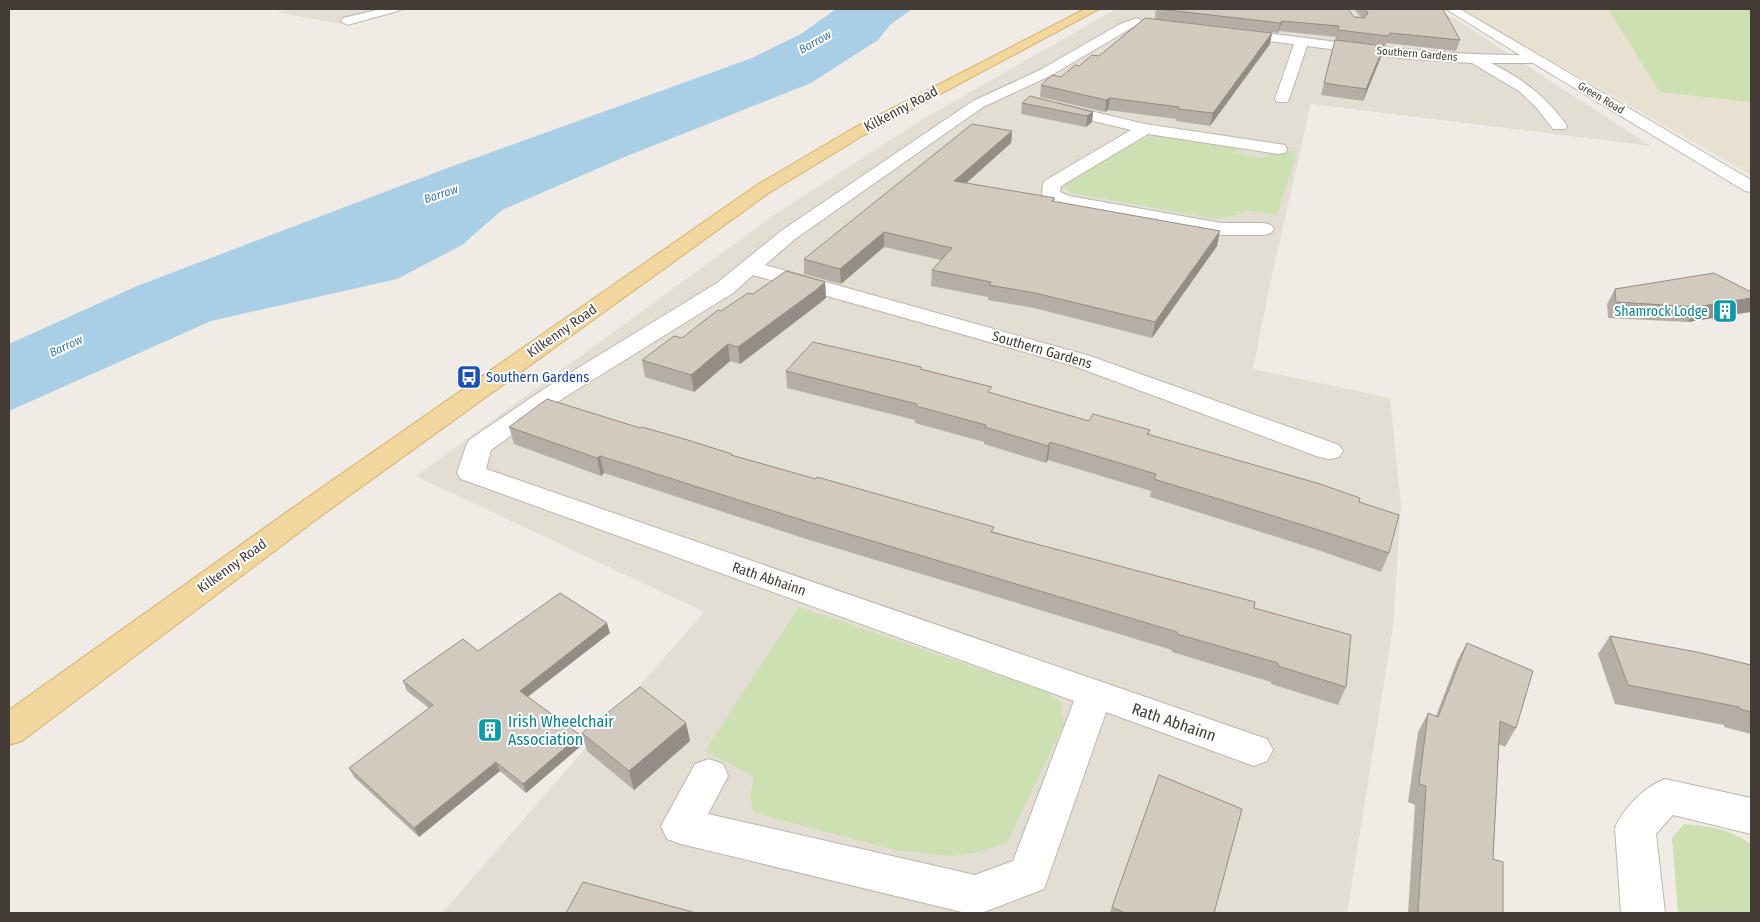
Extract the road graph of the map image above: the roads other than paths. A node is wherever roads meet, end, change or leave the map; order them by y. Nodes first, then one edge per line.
1 (394, 9) edge
2 (1093, 9) edge
3 (1452, 9) edge
4 (1140, 18) edge
5 (347, 21) dead end
6 (1226, 32) edge
7 (1302, 41) junction
8 (1472, 59) junction
9 (1538, 59) junction
10 (1002, 94) junction
11 (1022, 99) dead end
12 (1282, 99) dead end
13 (1041, 104) edge
14 (1558, 126) dead end
15 (1145, 129) junction
16 (1279, 149) dead end
17 (1751, 187) edge
18 (1264, 229) dead end
19 (749, 267) junction
20 (1329, 451) dead end
21 (1094, 694) junction
22 (9, 730) edge
23 (1254, 750) dead end
24 (709, 776) dead end
25 (1751, 816) edge
26 (1643, 913) edge

1 - 5 street
2 - 22 main road, Kilkenny Road
3 - 9 street, Green Road
4 - 10 street
6 - 7 street, Southern Gardens
7 - 8 street, Southern Gardens
7 - 12 street
8 - 9 street, Southern Gardens
8 - 14 street, Southern Gardens
9 - 17 street, Green Road
10 - 11 street
10 - 19 street
13 - 15 street
15 - 16 street
15 - 18 street
19 - 20 street, Southern Gardens
19 - 21 street, Rath Abhainn
21 - 23 street, Rath Abhainn
21 - 24 street
25 - 26 street

